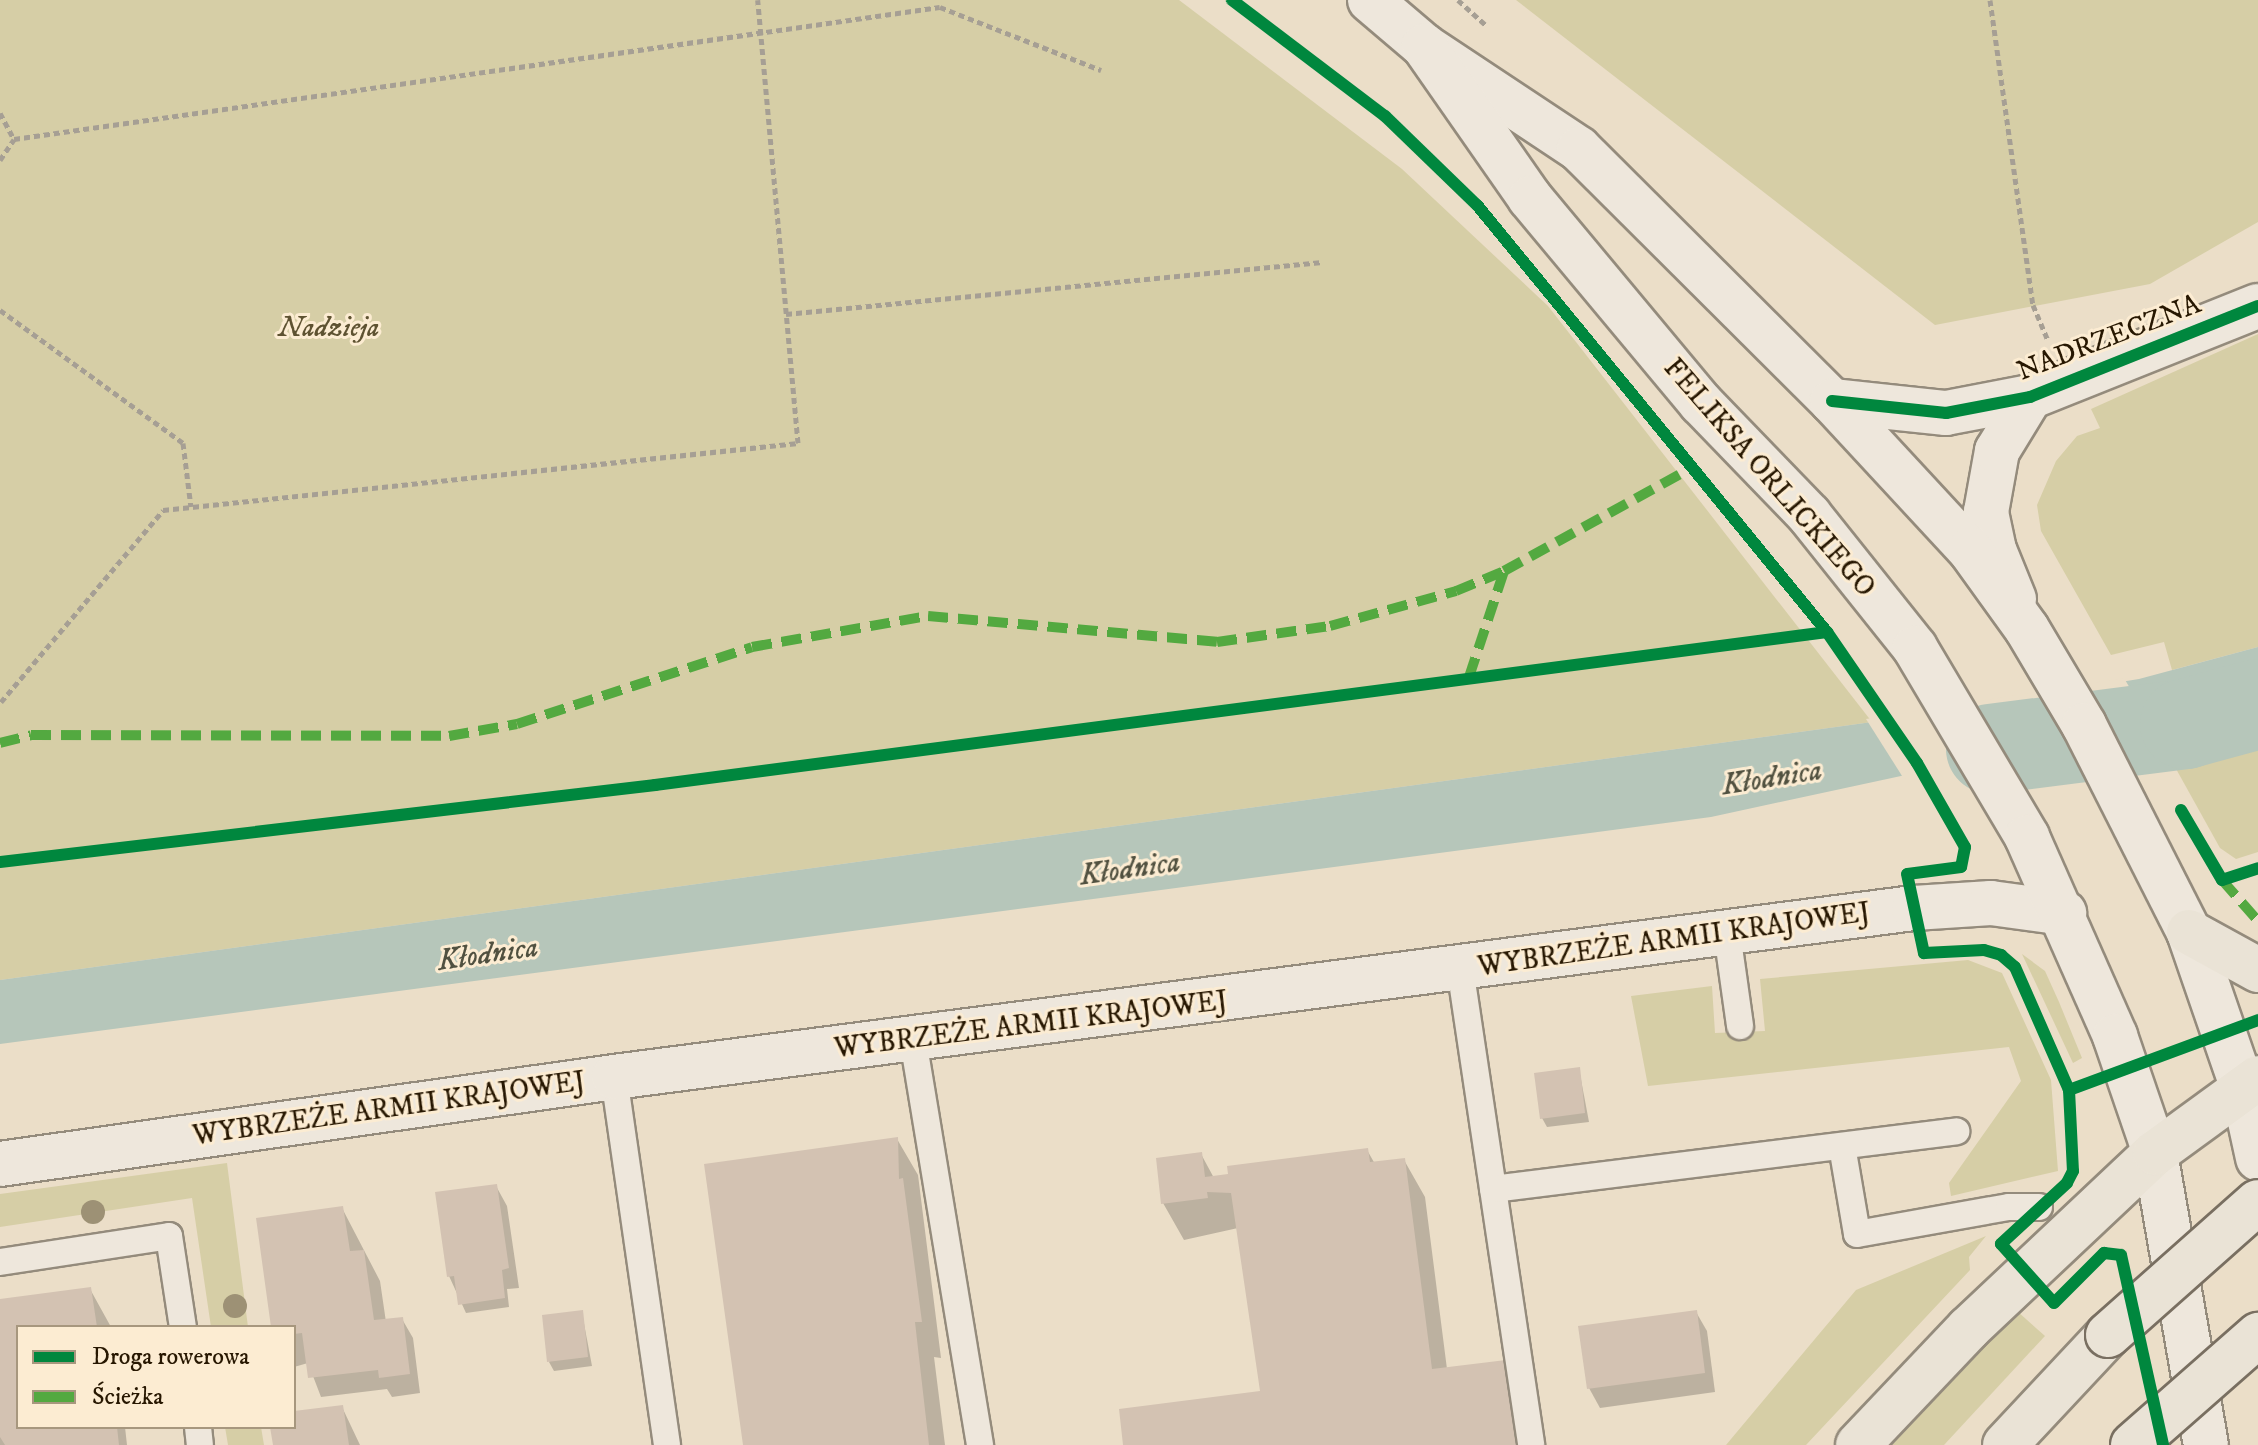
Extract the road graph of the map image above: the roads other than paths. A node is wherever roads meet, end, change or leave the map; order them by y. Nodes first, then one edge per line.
1 (1370, 0) edge
2 (1424, 46) junction
3 (2258, 306) edge
4 (2030, 397) junction
5 (1832, 401) junction
6 (2027, 629) junction
7 (2064, 913) junction
8 (2189, 932) junction
9 (1727, 933) junction
10 (1460, 968) junction
11 (2258, 970) edge
12 (1740, 1026) dead end
13 (913, 1040) junction
14 (614, 1077) junction
15 (2250, 1084) edge
16 (1956, 1131) dead end
17 (1842, 1146) junction
18 (2155, 1153) junction
19 (2258, 1158) edge
20 (0, 1164) edge
21 (1493, 1189) junction
22 (2258, 1202) edge
23 (2039, 1207) dead end
24 (0, 1262) edge
25 (183, 1325) edge
26 (2258, 1335) edge
27 (667, 1445) edge
28 (980, 1445) edge
29 (1531, 1445) edge
30 (1858, 1445) edge
31 (2005, 1445) edge
32 (2133, 1445) edge
33 (2206, 1445) edge

1 - 2 street, FELIKSA ORLICKIEGO
2 - 5 street, FELIKSA ORLICKIEGO
2 - 7 street, FELIKSA ORLICKIEGO
3 - 4 street, NADRZECZNA
4 - 5 street, NADRZECZNA
4 - 6 street
5 - 6 street, FELIKSA ORLICKIEGO
6 - 8 street, FELIKSA ORLICKIEGO
7 - 9 street, WYBRZEŻE ARMII KRAJOWEJ
7 - 18 street, FELIKSA ORLICKIEGO
8 - 11 main road
8 - 15 street, FELIKSA ORLICKIEGO
9 - 10 street, WYBRZEŻE ARMII KRAJOWEJ
9 - 12 lane
10 - 13 street, WYBRZEŻE ARMII KRAJOWEJ
10 - 21 lane
13 - 14 street, WYBRZEŻE ARMII KRAJOWEJ
13 - 28 lane
14 - 20 street, WYBRZEŻE ARMII KRAJOWEJ
14 - 27 lane
15 - 18 main road
15 - 19 street, FELIKSA ORLICKIEGO
16 - 17 lane
17 - 21 lane
17 - 23 lane
18 - 30 main road
18 - 33 street, FELIKSA ORLICKIEGO
21 - 29 lane
22 - 31 main road, bridge
24 - 25 lane
26 - 32 main road, bridge

